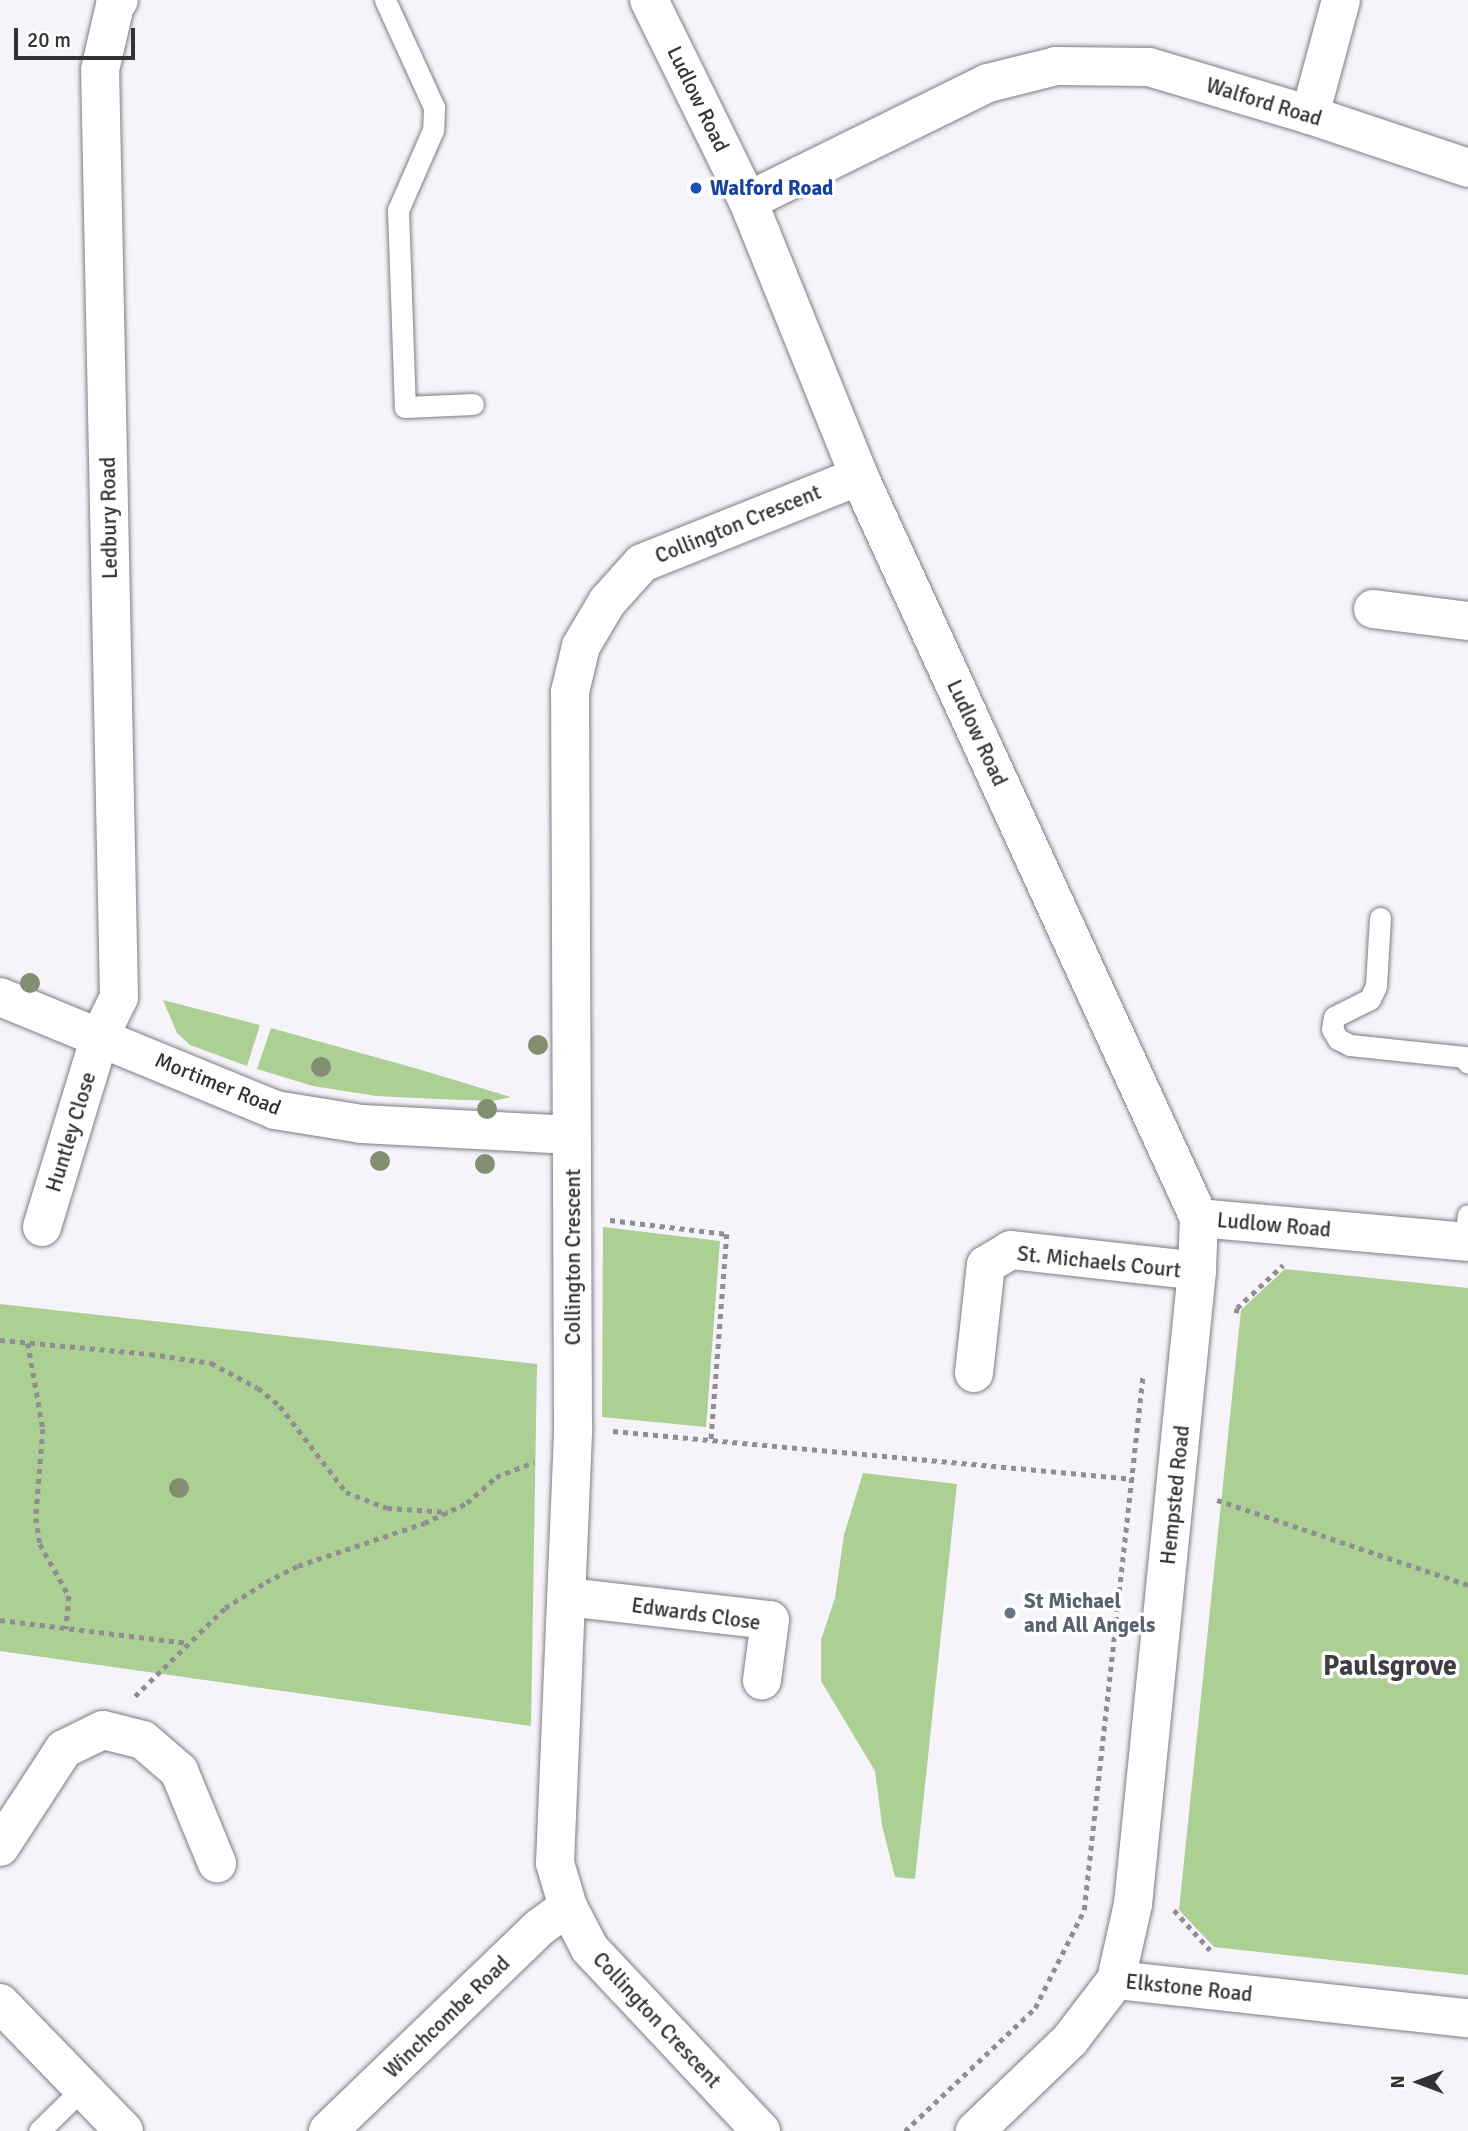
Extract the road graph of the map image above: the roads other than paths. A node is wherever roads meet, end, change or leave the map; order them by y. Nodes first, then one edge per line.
1 (119, 0) edge
2 (385, 0) edge
3 (649, 0) edge
4 (1341, 0) edge
5 (1310, 115) junction
6 (1468, 168) edge
7 (748, 201) junction
8 (472, 404) dead end
9 (859, 476) junction
10 (1373, 609) dead end
11 (1468, 621) edge
12 (1380, 918) dead end
13 (0, 997) edge
14 (100, 1036) junction
15 (1468, 1063) edge
16 (572, 1135) junction
17 (1199, 1218) junction
18 (42, 1227) dead end
19 (1467, 1233) edge
20 (1197, 1271) junction
21 (974, 1373) dead end
22 (567, 1597) junction
23 (762, 1680) dead end
24 (0, 1847) edge
25 (217, 1863) dead end
26 (568, 1907) junction
27 (1116, 1980) junction
28 (0, 2003) edge
29 (1468, 2018) edge
30 (83, 2088) junction
31 (40, 2131) edge
32 (124, 2131) edge
33 (328, 2131) edge
34 (761, 2131) edge
35 (975, 2131) edge

1 - 14 street, Ledbury Road
2 - 8 lane
3 - 7 street, Ludlow Road
4 - 5 street
5 - 6 street, Walford Road
5 - 7 street, Walford Road
7 - 9 street, Ludlow Road
9 - 16 street, Collington Crescent
9 - 17 street, Ludlow Road
10 - 11 street
12 - 15 lane
13 - 14 street, Mortimer Road
14 - 16 street, Mortimer Road
14 - 18 street, Huntley Close
16 - 22 street, Collington Crescent
17 - 19 street, Ludlow Road
17 - 20 street, Hempsted Road
20 - 21 street, St. Michaels Court
20 - 27 street, Hempsted Road
22 - 23 street, Edwards Close
22 - 26 street, Collington Crescent
24 - 25 street
26 - 33 street, Winchcombe Road
26 - 34 street, Collington Crescent
27 - 29 street, Elkstone Road
27 - 35 street, Elkstone Road
28 - 30 street
30 - 31 lane
30 - 32 street

